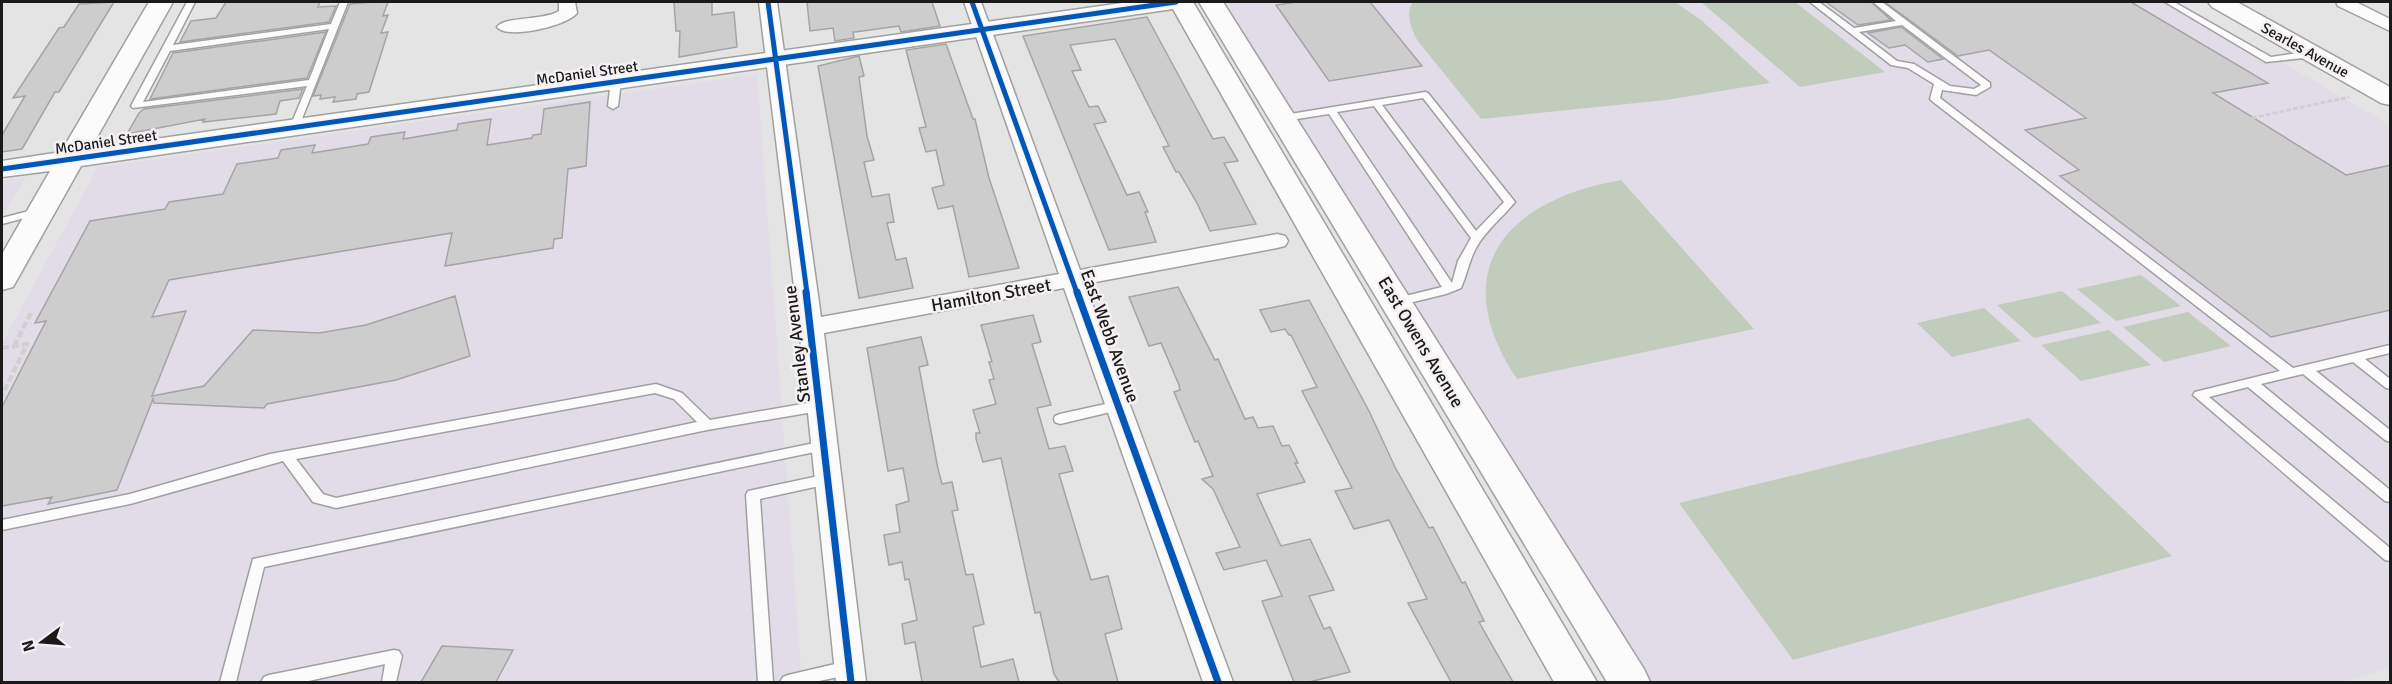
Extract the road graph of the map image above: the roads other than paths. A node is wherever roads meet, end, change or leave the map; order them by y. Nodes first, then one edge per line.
1 (161, 2) edge
2 (191, 2) edge
3 (344, 2) edge
4 (567, 2) edge
5 (768, 2) edge
6 (972, 2) edge
7 (1176, 2) edge
8 (1181, 2) edge
9 (1211, 2) edge
10 (1814, 2) edge
11 (1877, 2) edge
12 (2169, 2) edge
13 (2220, 2) edge
14 (2344, 2) edge
15 (1905, 22) junction
16 (334, 26) junction
17 (2391, 26) edge
18 (506, 27) dead end
19 (981, 29) junction
20 (1852, 31) junction
21 (166, 49) junction
22 (2313, 54) junction
23 (774, 59) junction
24 (312, 82) junction
25 (1939, 84) junction
26 (2385, 94) edge
27 (1376, 103) junction
28 (1243, 106) junction
29 (1331, 110) junction
30 (1284, 118) junction
31 (295, 127) junction
32 (71, 159) junction
33 (2, 169) edge
34 (41, 211) junction
35 (2, 221) edge
36 (1476, 238) junction
37 (1277, 241) dead end
38 (2, 280) edge
39 (1074, 280) junction
40 (1449, 288) junction
41 (1397, 302) junction
42 (810, 327) junction
43 (2391, 349) edge
44 (2354, 357) junction
45 (2305, 369) junction
46 (2291, 373) junction
47 (2251, 382) junction
48 (2391, 385) edge
49 (819, 405) junction
50 (1119, 406) junction
51 (1060, 419) dead end
52 (706, 425) junction
53 (2391, 437) edge
54 (824, 447) junction
55 (286, 456) junction
56 (828, 479) junction
57 (2391, 497) edge
58 (2, 525) edge
59 (2391, 556) edge
60 (850, 675) edge
61 (298, 679) edge
62 (228, 682) edge
63 (269, 682) edge
64 (389, 682) edge
65 (765, 682) edge
66 (788, 682) edge
67 (1218, 682) edge
68 (1576, 682) edge
69 (1629, 682) edge

1 - 32 main road
2 - 21 lane
3 - 16 lane
4 - 18 street
5 - 23 street, Stanley Avenue
6 - 19 street, East Webb Avenue
7 - 19 main road, McDaniel Street
8 - 28 main road, East Owens Avenue
9 - 30 main road, East Owens Avenue
10 - 20 lane
11 - 15 lane
12 - 22 lane
13 - 22 main road, Searles Avenue
14 - 17 street
15 - 20 lane
15 - 25 lane
16 - 21 lane
16 - 24 lane
19 - 23 main road, McDaniel Street
19 - 39 street, East Webb Avenue
20 - 25 lane
21 - 24 lane
22 - 26 main road, Searles Avenue
23 - 31 main road, McDaniel Street
23 - 42 street, Stanley Avenue
24 - 31 lane
25 - 46 lane
27 - 29 lane
27 - 36 lane
27 - 36 lane
28 - 30 main road
28 - 68 main road, East Owens Avenue
29 - 30 lane
29 - 40 lane
30 - 41 main road, East Owens Avenue
31 - 32 main road, McDaniel Street
32 - 33 main road, McDaniel Street
32 - 34 main road
34 - 35 lane
34 - 38 main road
36 - 40 lane
37 - 39 street, Hamilton Street
39 - 42 street, Hamilton Street
39 - 50 street, East Webb Avenue
40 - 41 lane
41 - 69 main road, East Owens Avenue
42 - 49 street, Stanley Avenue
43 - 44 lane
44 - 45 lane
44 - 48 lane
45 - 46 lane
45 - 53 lane
46 - 47 lane
47 - 57 lane
47 - 59 lane
49 - 52 lane
49 - 54 street, Stanley Avenue
50 - 51 lane
50 - 67 street, East Webb Avenue
52 - 55 lane
52 - 55 lane
54 - 56 street, Stanley Avenue
54 - 62 lane
55 - 58 lane
56 - 60 street, Stanley Avenue
56 - 65 lane
60 - 66 lane
61 - 63 lane
61 - 64 lane

